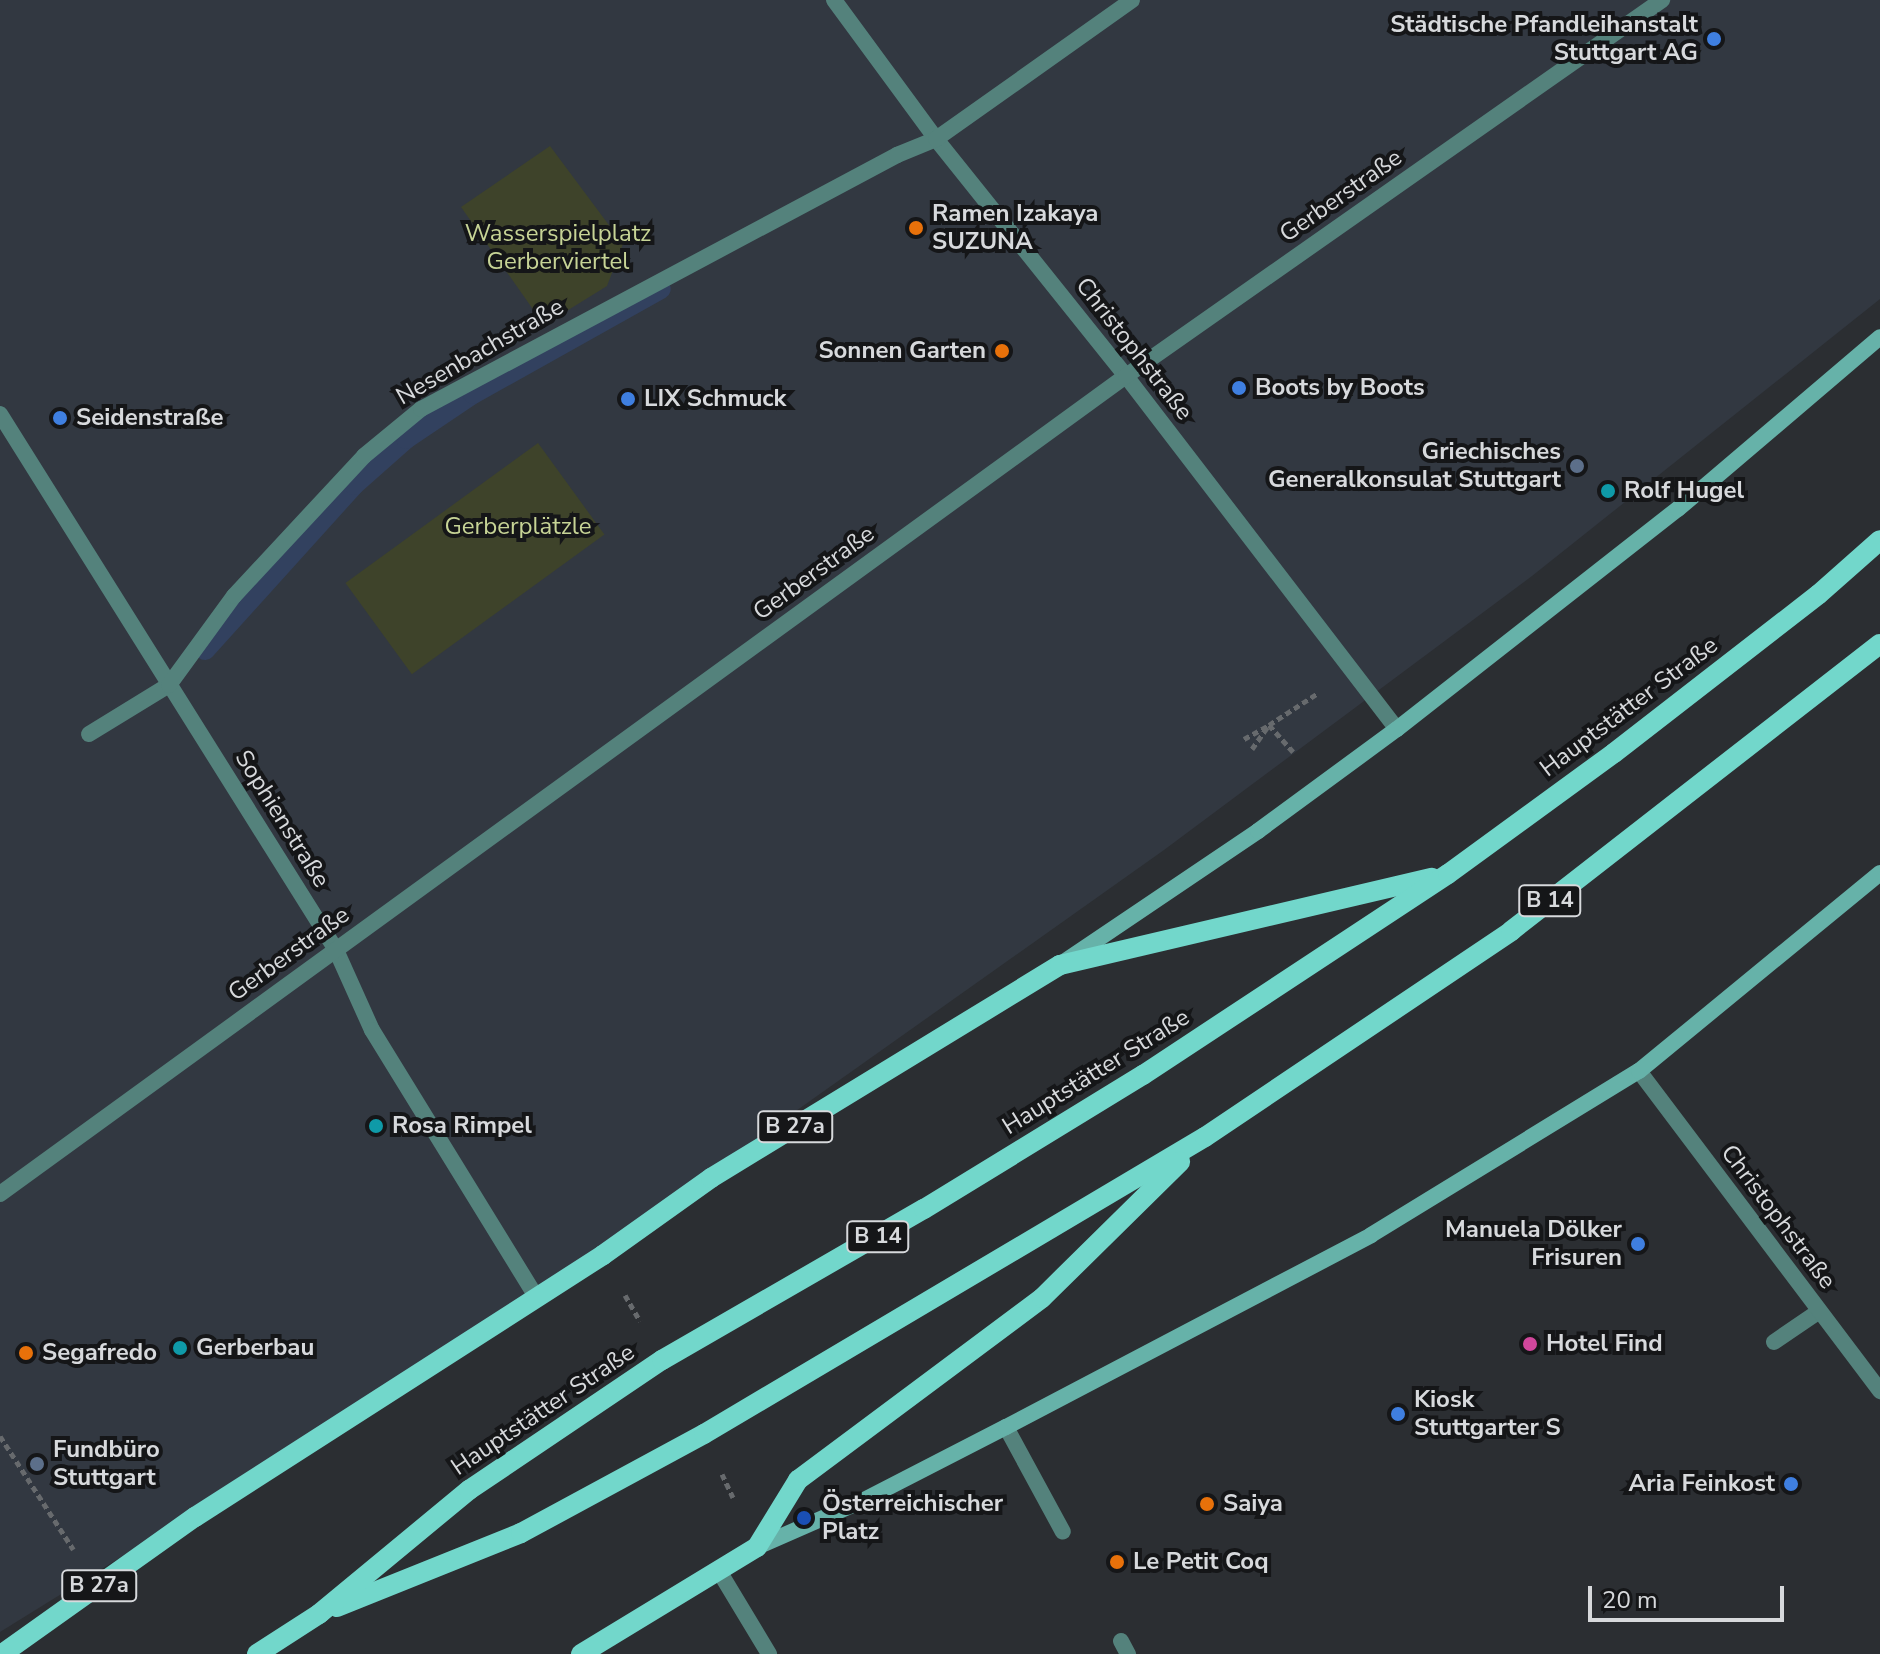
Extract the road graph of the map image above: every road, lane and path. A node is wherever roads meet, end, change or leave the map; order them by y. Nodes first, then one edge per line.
1 (834, 0) edge
2 (1132, 0) edge
3 (1662, 0) edge
4 (936, 139) junction
5 (1880, 337) edge
6 (1126, 376) junction
7 (0, 414) edge
8 (1880, 540) edge
9 (1880, 644) edge
10 (1352, 671) junction
11 (169, 685) junction
12 (1269, 725) junction
13 (1397, 729) junction
14 (89, 734) dead end
15 (1244, 739) dead end
16 (1252, 749) dead end
17 (1297, 757) dead end
18 (1880, 873) edge
19 (1448, 874) junction
20 (336, 950) junction
21 (1060, 965) junction
22 (1639, 1071) junction
23 (1205, 1137) junction
24 (0, 1194) edge
25 (536, 1297) junction
26 (1818, 1312) junction
27 (1774, 1342) dead end
28 (1880, 1391) edge
29 (1006, 1427) junction
30 (0, 1436) edge
31 (1063, 1532) dead end
32 (757, 1547) junction
33 (719, 1571) junction
34 (97, 1588) junction
35 (319, 1614) junction
36 (2, 1654) edge
37 (257, 1654) edge
38 (581, 1654) edge
39 (769, 1654) edge

1 - 4 street, Christophstraße
2 - 4 street, Nesenbachstraße
3 - 6 street, Gerberstraße
4 - 6 street, Christophstraße
4 - 11 street, Nesenbachstraße
5 - 13 street
6 - 10 street, Christophstraße
6 - 20 street, Gerberstraße
7 - 11 street, Sophienstraße
8 - 19 main road, Hauptstätter Straße / B 14
9 - 23 main road, Hauptstätter Straße / B 14
10 - 12 path
10 - 13 street, Christophstraße
11 - 14 street
11 - 20 street, Sophienstraße
12 - 15 path
12 - 16 path
12 - 17 path
13 - 21 street
18 - 22 street
19 - 21 main road, B 27a
19 - 35 main road, Hauptstätter Straße / B 14
20 - 24 street, Gerberstraße
20 - 25 street, Sophienstraße
21 - 25 main road, B 27a
22 - 26 street, Christophstraße
22 - 29 street
23 - 32 main road
23 - 35 main road, Hauptstätter Straße / B 14
25 - 34 main road, B 27a
26 - 27 street
26 - 28 street, Christophstraße
29 - 31 street
29 - 32 street
30 - 34 path
32 - 33 main road
33 - 38 main road
33 - 39 street
34 - 36 main road, B 27a
35 - 37 main road, Hauptstätter Straße / B 14

